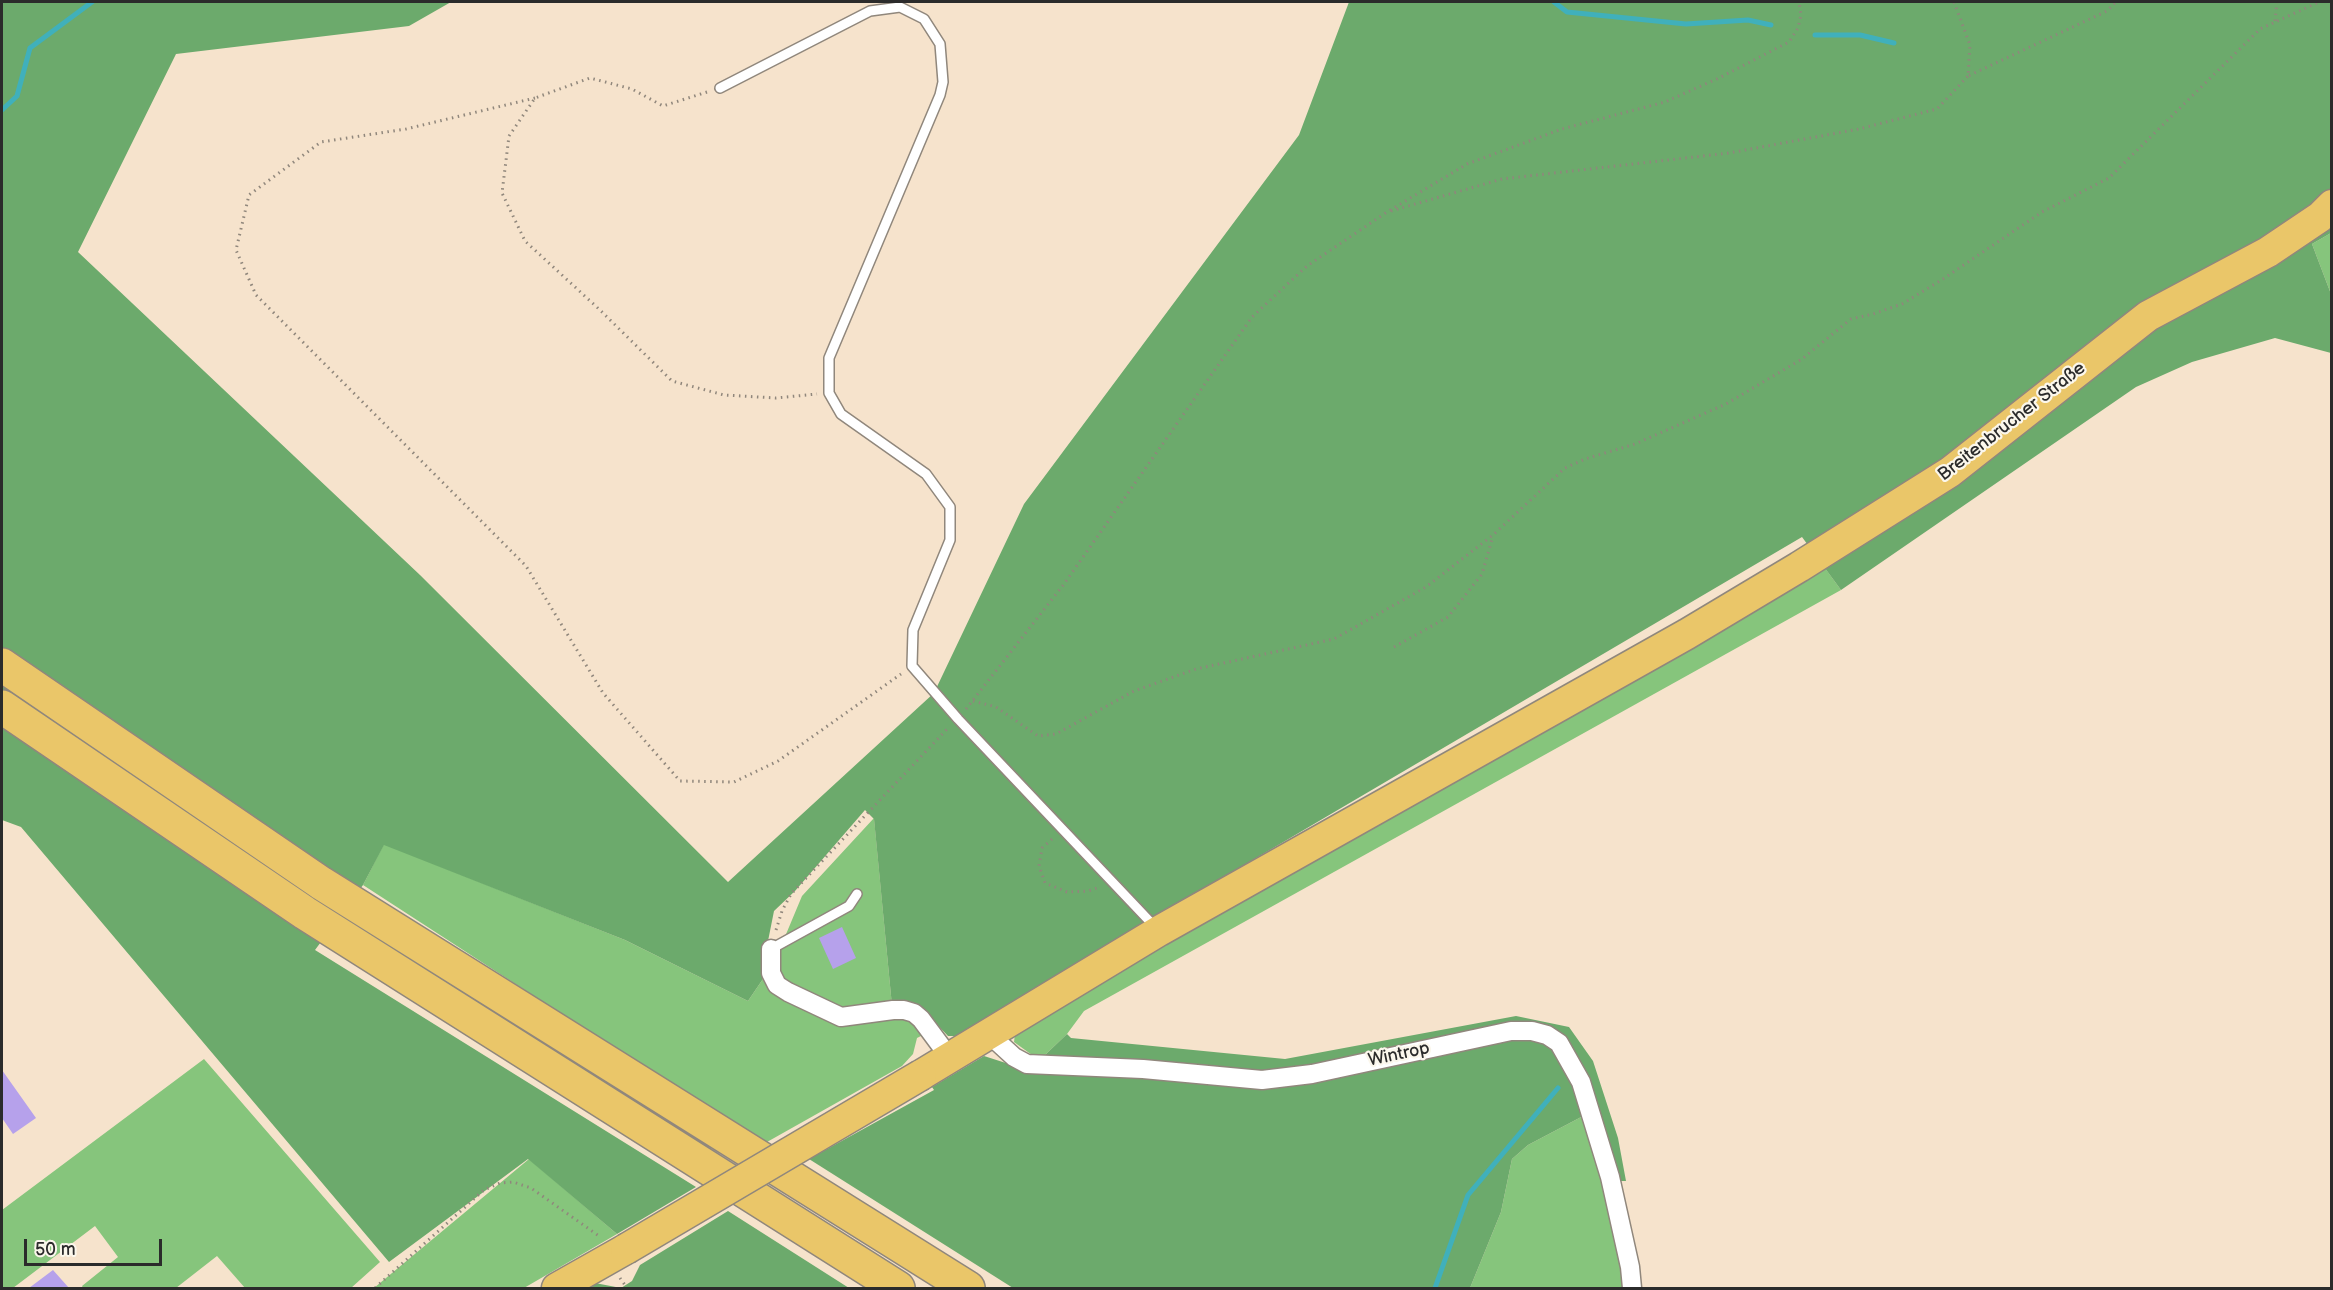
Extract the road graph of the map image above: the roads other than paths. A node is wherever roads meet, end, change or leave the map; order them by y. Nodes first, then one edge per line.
1 (720, 88) road end
2 (2331, 206) edge
3 (2, 665) edge
4 (2, 707) edge
5 (857, 894) dead end
6 (1159, 931) junction
7 (771, 950) joint
8 (990, 1035) junction
9 (950, 1058) junction
10 (557, 1288) edge
11 (898, 1288) edge
12 (968, 1288) edge
13 (1632, 1288) edge

1 - 6 lane
2 - 6 main road, Breitenbrucher Straße
3 - 12 highway
4 - 11 highway
5 - 7 lane
6 - 8 main road, Breitenbrucher Straße
7 - 9 street
8 - 9 main road, Breitenbrucher Straße
8 - 13 street, Wintrop
9 - 10 main road, Breitenbrucher Straße, bridge

